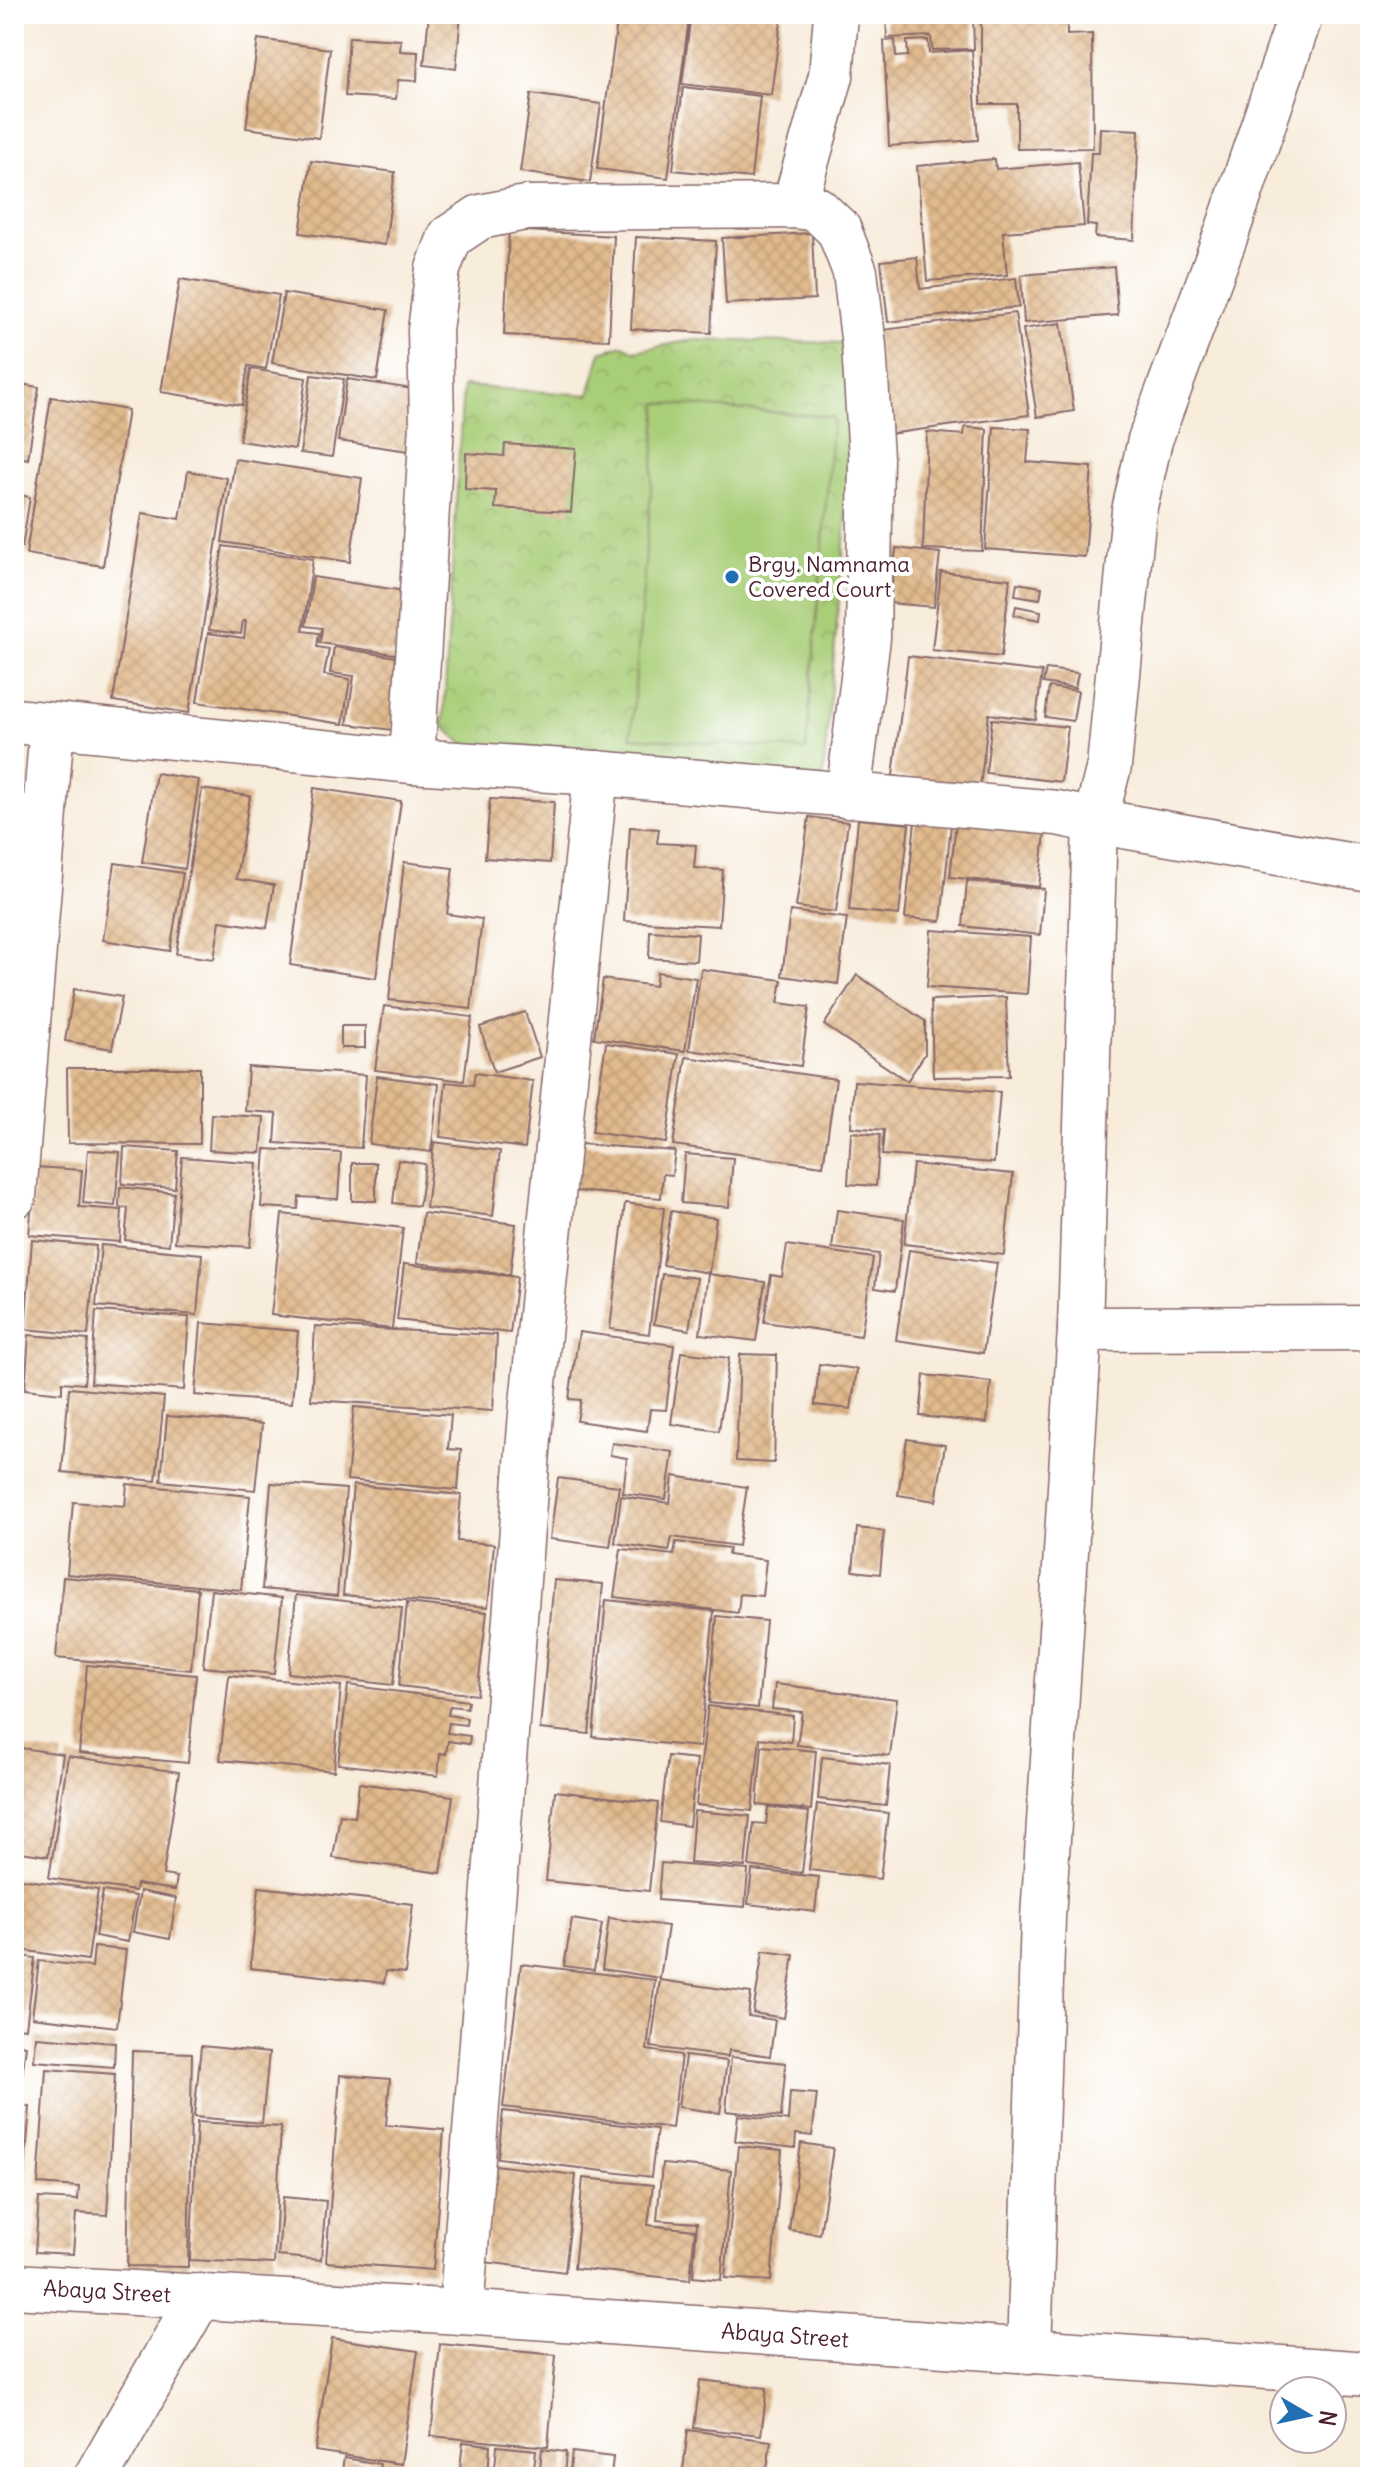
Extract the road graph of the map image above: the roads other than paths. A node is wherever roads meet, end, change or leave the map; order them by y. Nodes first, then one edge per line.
1 (836, 14) edge
2 (1301, 14) edge
3 (794, 206) junction
4 (33, 723) edge
5 (412, 761) junction
6 (596, 773) junction
7 (848, 796) junction
8 (1095, 821) junction
9 (1370, 869) edge
10 (14, 1196) edge
11 (1370, 1328) edge
12 (1080, 1329) junction
13 (14, 2286) edge
14 (200, 2296) junction
15 (461, 2312) junction
16 (1029, 2352) junction
17 (1370, 2374) edge
18 (96, 2477) edge

1 - 3 street
2 - 8 street
3 - 5 street
3 - 7 street
4 - 5 street
4 - 10 street
5 - 6 street
6 - 7 street
6 - 15 street
7 - 8 street
8 - 9 street
8 - 12 street
11 - 12 street
12 - 16 street
13 - 14 street, Abaya Street
14 - 15 street, Abaya Street
14 - 18 street, Abaya Street
15 - 16 street, Abaya Street
16 - 17 street, Abaya Street

